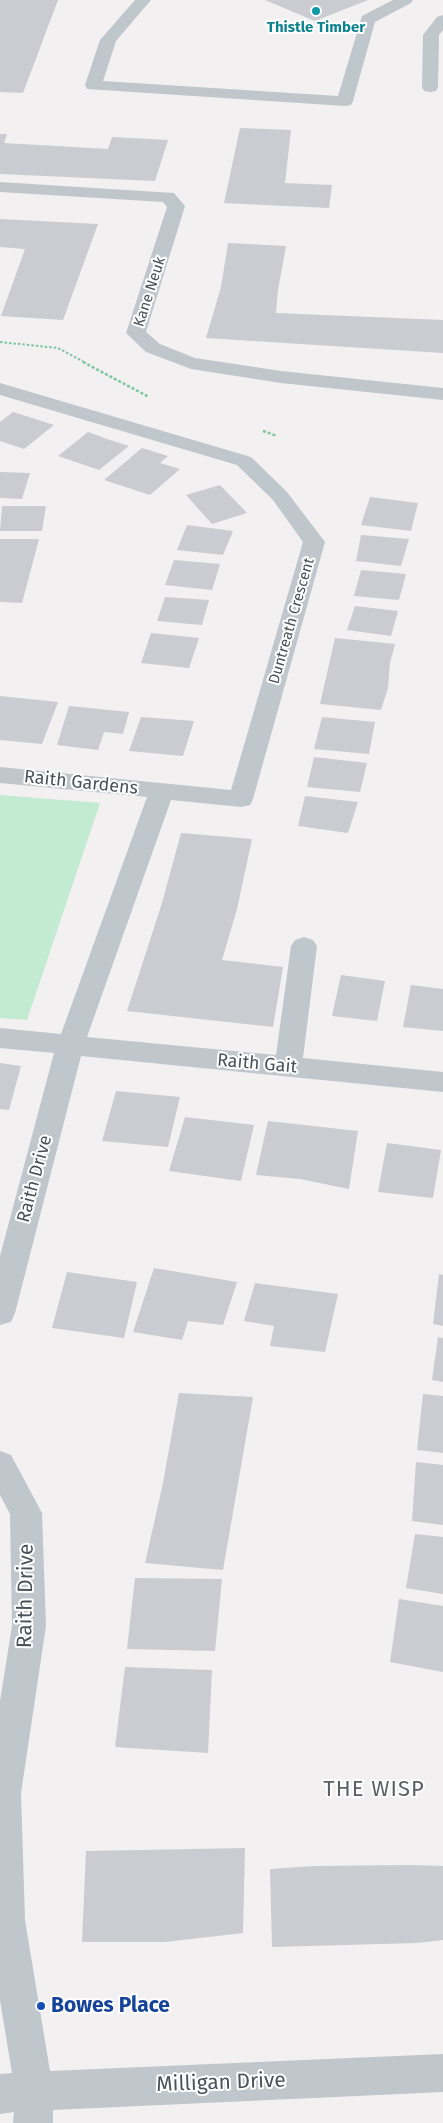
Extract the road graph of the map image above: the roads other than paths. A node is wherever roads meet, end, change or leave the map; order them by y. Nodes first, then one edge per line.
1 (143, 0) edge
2 (404, 0) edge
3 (443, 20) edge
4 (430, 86) dead end
5 (0, 187) edge
6 (443, 394) edge
7 (4, 396) edge
8 (0, 775) edge
9 (162, 791) junction
10 (304, 946) dead end
11 (0, 1038) edge
12 (70, 1046) junction
13 (288, 1067) junction
14 (443, 1082) edge
15 (0, 1313) edge
16 (0, 1464) edge
17 (443, 2073) edge
18 (22, 2103) edge

1 - 2 street
3 - 4 street
5 - 6 street, Kane Neuk
7 - 9 street, Duntreath Crescent
8 - 9 street, Raith Gardens
9 - 12 street, Raith Drive
10 - 13 street
11 - 12 street
12 - 13 street, Raith Gait
12 - 15 street, Raith Drive
13 - 14 street, Raith Gait
16 - 18 street, Raith Drive
17 - 18 street, Milligan Drive

